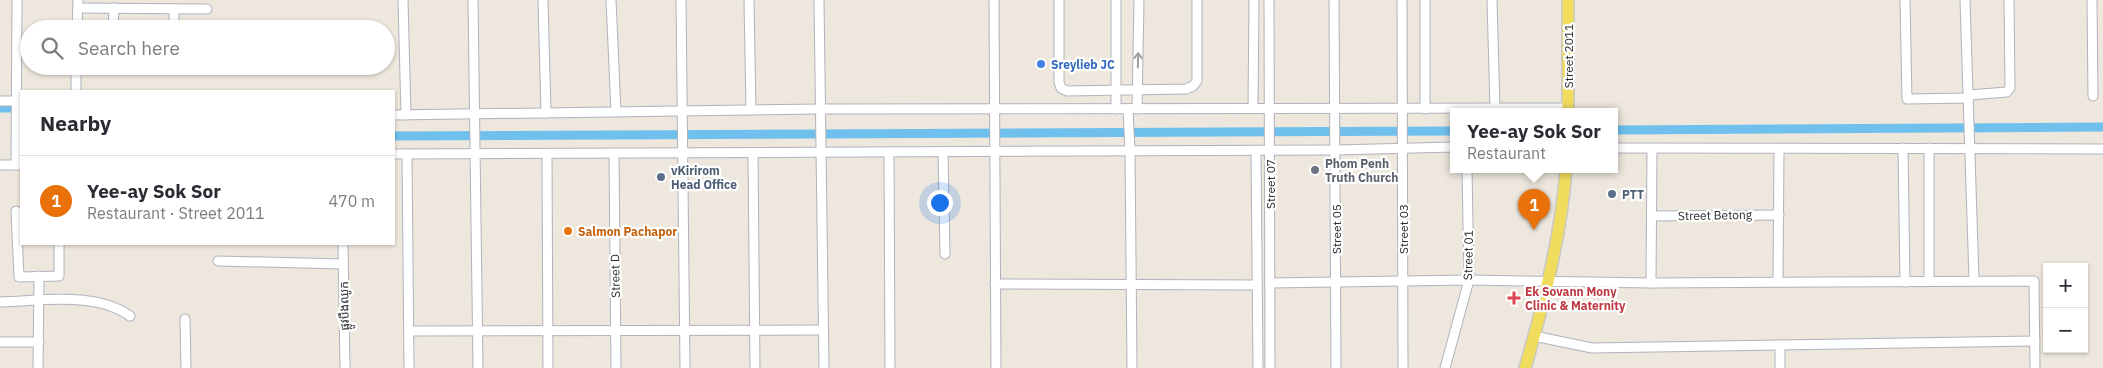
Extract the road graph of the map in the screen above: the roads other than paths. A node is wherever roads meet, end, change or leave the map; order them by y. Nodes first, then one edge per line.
1 (17, 0) edge
2 (403, 0) edge
3 (473, 0) edge
4 (543, 0) edge
5 (611, 0) edge
6 (680, 0) edge
7 (749, 0) edge
8 (819, 0) edge
9 (994, 0) edge
10 (1059, 0) edge
11 (1116, 0) edge
12 (1138, 0) edge
13 (1197, 0) edge
14 (1254, 0) edge
15 (1268, 0) edge
16 (1334, 0) edge
17 (1402, 0) edge
18 (1425, 0) edge
19 (1492, 0) edge
20 (1568, 0) edge
21 (1906, 0) edge
22 (1965, 0) edge
23 (2009, 0) edge
24 (2092, 0) edge
25 (78, 4) edge
26 (114, 8) junction
27 (174, 9) junction
28 (207, 9) dead end
29 (77, 20) edge
30 (113, 20) edge
31 (174, 20) edge
32 (76, 75) edge
33 (76, 90) edge
34 (1116, 90) junction
35 (1137, 90) junction
36 (2093, 96) dead end
37 (1969, 97) junction
38 (0, 101) edge
39 (18, 103) edge
40 (1253, 108) junction
41 (1425, 108) junction
42 (1494, 108) joint
43 (1568, 108) edge
44 (1116, 109) junction
45 (751, 110) junction
46 (1403, 110) junction
47 (1131, 111) junction
48 (1335, 111) junction
49 (616, 112) junction
50 (994, 112) junction
51 (546, 113) junction
52 (682, 113) junction
53 (821, 113) junction
54 (1269, 113) junction
55 (395, 115) edge
56 (406, 115) junction
57 (475, 115) junction
58 (1971, 143) junction
59 (1403, 146) junction
60 (1130, 147) junction
61 (1269, 147) junction
62 (1336, 147) junction
63 (1450, 147) edge
64 (994, 148) junction
65 (1618, 148) edge
66 (1903, 148) junction
67 (1929, 148) junction
68 (1652, 149) junction
69 (1779, 149) junction
70 (2103, 149) edge
71 (682, 150) junction
72 (821, 150) junction
73 (1256, 151) junction
74 (476, 152) junction
75 (890, 152) junction
76 (944, 152) junction
77 (614, 153) junction
78 (753, 153) junction
79 (395, 154) edge
80 (407, 154) junction
81 (546, 154) junction
82 (0, 165) edge
83 (18, 165) edge
84 (1467, 173) edge
85 (1566, 173) edge
86 (16, 212) dead end
87 (1779, 215) junction
88 (1652, 216) junction
89 (59, 245) edge
90 (343, 245) edge
91 (945, 254) dead end
92 (218, 261) dead end
93 (343, 264) junction
94 (39, 276) junction
95 (1469, 280) junction
96 (1974, 280) junction
97 (1403, 281) junction
98 (1928, 281) junction
99 (1336, 282) junction
100 (1548, 282) junction
101 (1651, 282) junction
102 (1778, 282) junction
103 (1905, 282) junction
104 (1270, 283) junction
105 (995, 284) junction
106 (1257, 285) junction
107 (1132, 286) junction
108 (40, 301) junction
109 (0, 302) edge
110 (130, 316) dead end
111 (185, 319) dead end
112 (616, 330) junction
113 (684, 330) junction
114 (755, 330) junction
115 (823, 330) junction
116 (409, 331) junction
117 (478, 331) junction
118 (548, 331) junction
119 (1534, 336) junction
120 (2035, 341) junction
121 (0, 342) edge
122 (39, 342) junction
123 (1780, 346) junction
124 (38, 368) edge
125 (186, 368) edge
126 (345, 368) edge
127 (409, 368) edge
128 (478, 368) edge
129 (548, 368) edge
130 (616, 368) edge
131 (685, 368) edge
132 (755, 368) edge
133 (824, 368) edge
134 (890, 368) edge
135 (996, 368) edge
136 (1132, 368) edge
137 (1258, 368) edge
138 (1270, 368) edge
139 (1336, 368) edge
140 (1403, 368) edge
141 (1445, 368) edge
142 (1525, 368) edge
143 (1780, 368) edge
144 (2035, 368) edge

1 - 39 street
2 - 56 street
3 - 57 street
4 - 51 street
5 - 49 street
6 - 52 street
7 - 45 street
8 - 53 street
9 - 50 street
10 - 34 street
11 - 34 street
35 -> 12 street
13 - 35 street
14 - 40 street
15 - 54 street, Street 07
16 - 48 street, Street 05
17 - 46 street, Street 03
18 - 41 street
19 - 42 street
20 - 43 main road, Street 2011
21 - 37 street
22 - 37 street
23 - 37 street
24 - 36 street
25 - 26 street
25 - 29 street
26 - 27 street
26 - 30 street
27 - 28 street
27 - 31 street
32 - 33 street
34 - 35 street
34 - 44 street
35 - 47 street
37 - 58 street
38 - 39 street
39 - 83 street
40 - 47 street
40 - 54 street
41 - 42 street
41 - 46 street
44 - 47 street
44 - 50 street
45 - 52 street
45 - 53 street
46 - 48 street
46 - 59 street, Street 03
47 - 60 street
48 - 54 street
48 - 62 street, Street 05
49 - 51 street
49 - 52 street
50 - 53 street
50 - 64 street
51 - 57 street
52 - 71 street
53 - 72 street
54 - 61 street, Street 07
55 - 56 street
56 - 57 street
57 - 74 street
58 - 67 street
58 - 70 street
58 - 96 street
59 - 62 street
59 - 63 street
59 - 97 street, Street 03
60 - 64 street
60 - 73 street
60 - 107 street
61 - 62 street
61 - 73 street
61 - 104 street, Street 07
62 - 99 street, Street 05
64 - 76 street
64 - 105 street
65 - 68 street
66 - 67 street
66 - 69 street
66 - 103 street
67 - 98 street
68 - 69 street
68 - 88 street
69 - 87 street
71 - 77 street
71 - 78 street
71 - 113 street
72 - 75 street
72 - 78 street
72 - 115 street
73 - 106 street
74 - 80 street
74 - 81 street
74 - 117 street
75 - 76 street
75 - 134 street
76 - 91 street
77 - 81 street
77 - 112 street, Street D
78 - 114 street
79 - 80 street
80 - 116 street
81 - 118 street
82 - 83 street
84 - 95 street, Street 01
85 - 100 main road
86 - 94 street
87 - 88 street, Street Betong
87 - 102 street
88 - 101 street
89 - 94 street
90 - 93 street, ផ្លូវបឹងឈូក
92 - 93 street
93 - 126 street, ផ្លូវបឹងឈូក
94 - 108 street
95 - 97 street
95 - 100 street
95 - 141 street, Street 01
96 - 98 street
96 - 120 street
97 - 99 street
97 - 140 street, Street 03
98 - 103 street
99 - 104 street
99 - 139 street, Street 05
100 - 101 street
100 - 119 main road
101 - 102 street
102 - 103 street
104 - 138 street, Street 07
105 - 107 street
105 - 135 street
106 - 107 street
106 - 137 street
107 - 136 street
108 - 109 street
108 - 110 street
108 - 122 street
111 - 125 street
112 - 113 street
112 - 118 street
112 - 130 street, Street D
113 - 114 street
113 - 131 street
114 - 115 street
114 - 132 street
115 - 133 street
116 - 117 street
116 - 127 street
117 - 118 street
117 - 128 street
118 - 129 street
119 - 123 street
119 - 142 main road
120 - 123 street
120 - 144 street
121 - 122 street
122 - 124 street
123 - 143 street

